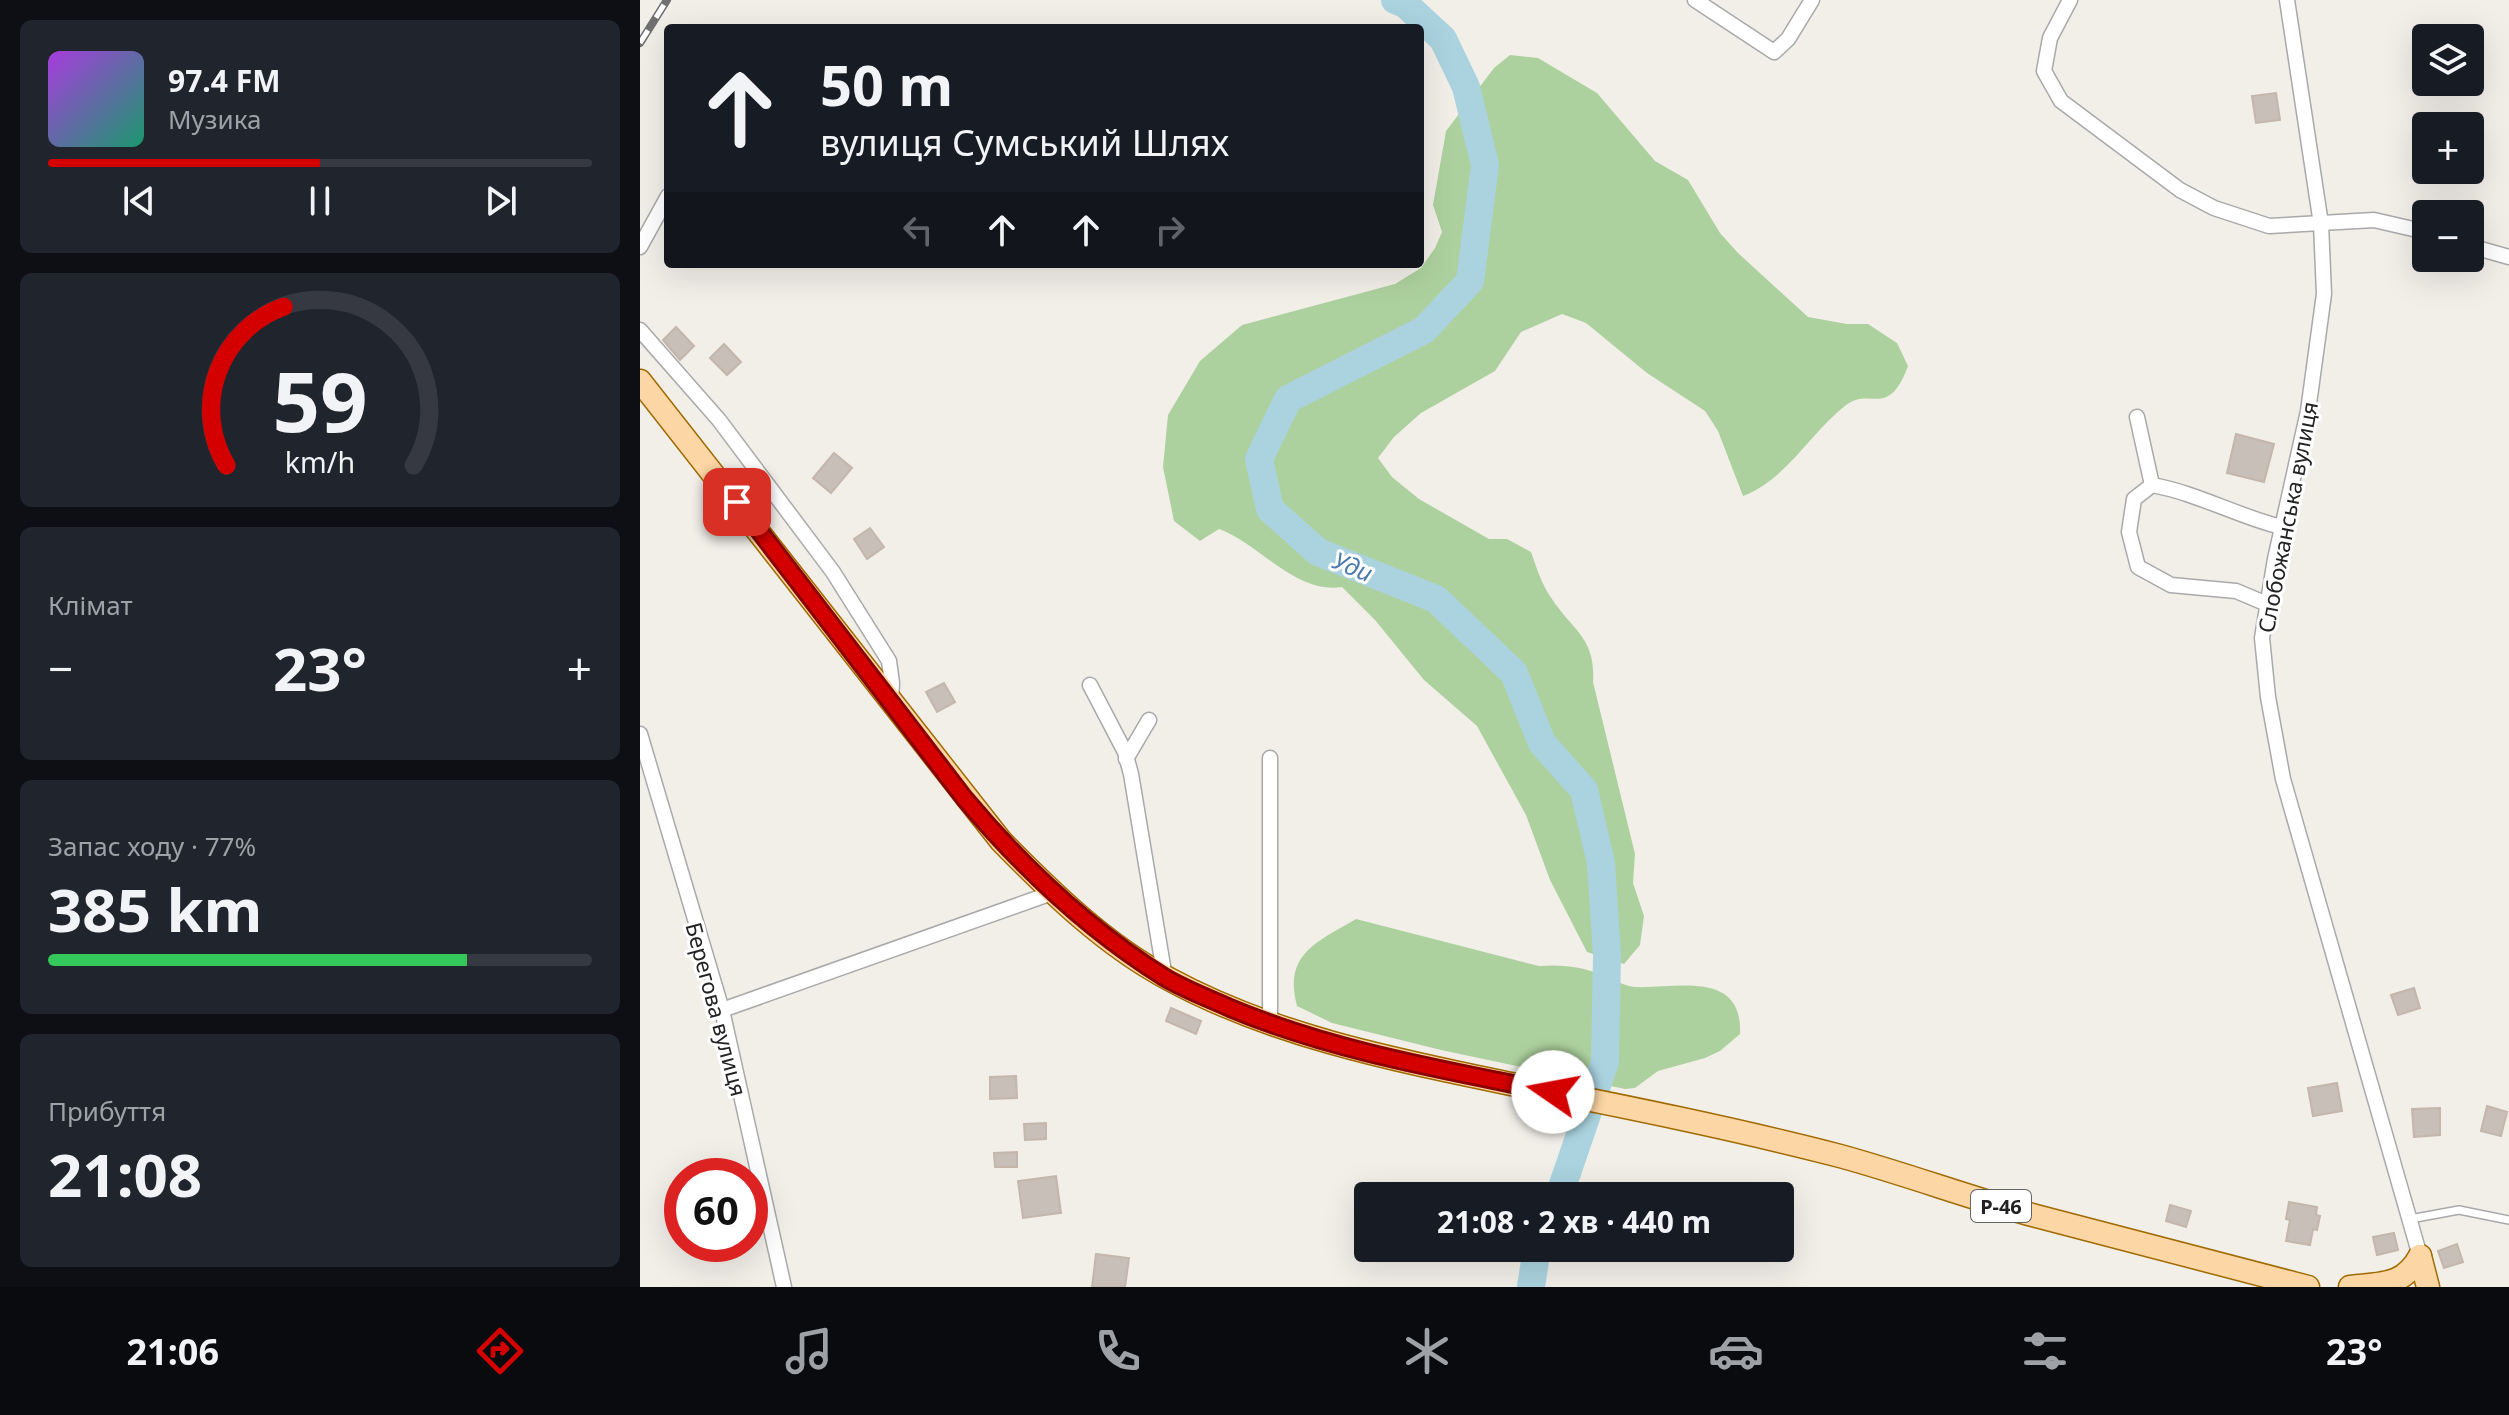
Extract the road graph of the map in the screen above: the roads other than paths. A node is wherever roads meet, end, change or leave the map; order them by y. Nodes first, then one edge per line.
1 (1695, 0) edge
2 (1812, 0) edge
3 (2070, 0) edge
4 (2287, 0) edge
5 (664, 203) edge
6 (2321, 224) junction
7 (2412, 229) edge
8 (640, 247) edge
9 (2484, 250) edge
10 (2509, 257) edge
11 (640, 330) edge
12 (640, 381) edge
13 (2137, 417) dead end
14 (2152, 485) junction
15 (2281, 527) junction
16 (2267, 604) junction
17 (1090, 685) dead end
18 (891, 702) junction
19 (1149, 720) dead end
20 (640, 734) edge
21 (1270, 758) dead end
22 (1126, 759) junction
23 (1052, 893) junction
24 (1165, 978) junction
25 (722, 1010) junction
26 (1270, 1024) junction
27 (2410, 1219) junction
28 (2509, 1220) edge
29 (2420, 1256) junction
30 (784, 1287) edge
31 (2308, 1287) edge
32 (2350, 1287) edge
33 (2428, 1287) edge

1 - 2 street
3 - 6 street
4 - 6 street, Слобожанська вулиця
5 - 8 street
6 - 7 street
6 - 15 street, Слобожанська вулиця
9 - 10 street
11 - 18 street
12 - 18 main road, Р-46
13 - 14 street
14 - 15 street
14 - 16 street
15 - 16 street, Слобожанська вулиця
16 - 27 street, Слобожанська вулиця
17 - 22 street
18 - 23 main road, Р-46
19 - 22 street
20 - 25 street, Берегова вулиця
21 - 26 street
22 - 24 street
23 - 24 main road, Р-46
23 - 25 street
24 - 26 main road, Р-46
25 - 30 street, Берегова вулиця
26 - 31 main road, Р-46
27 - 28 lane
27 - 29 street, Слобожанська вулиця
29 - 32 main road
29 - 33 main road

